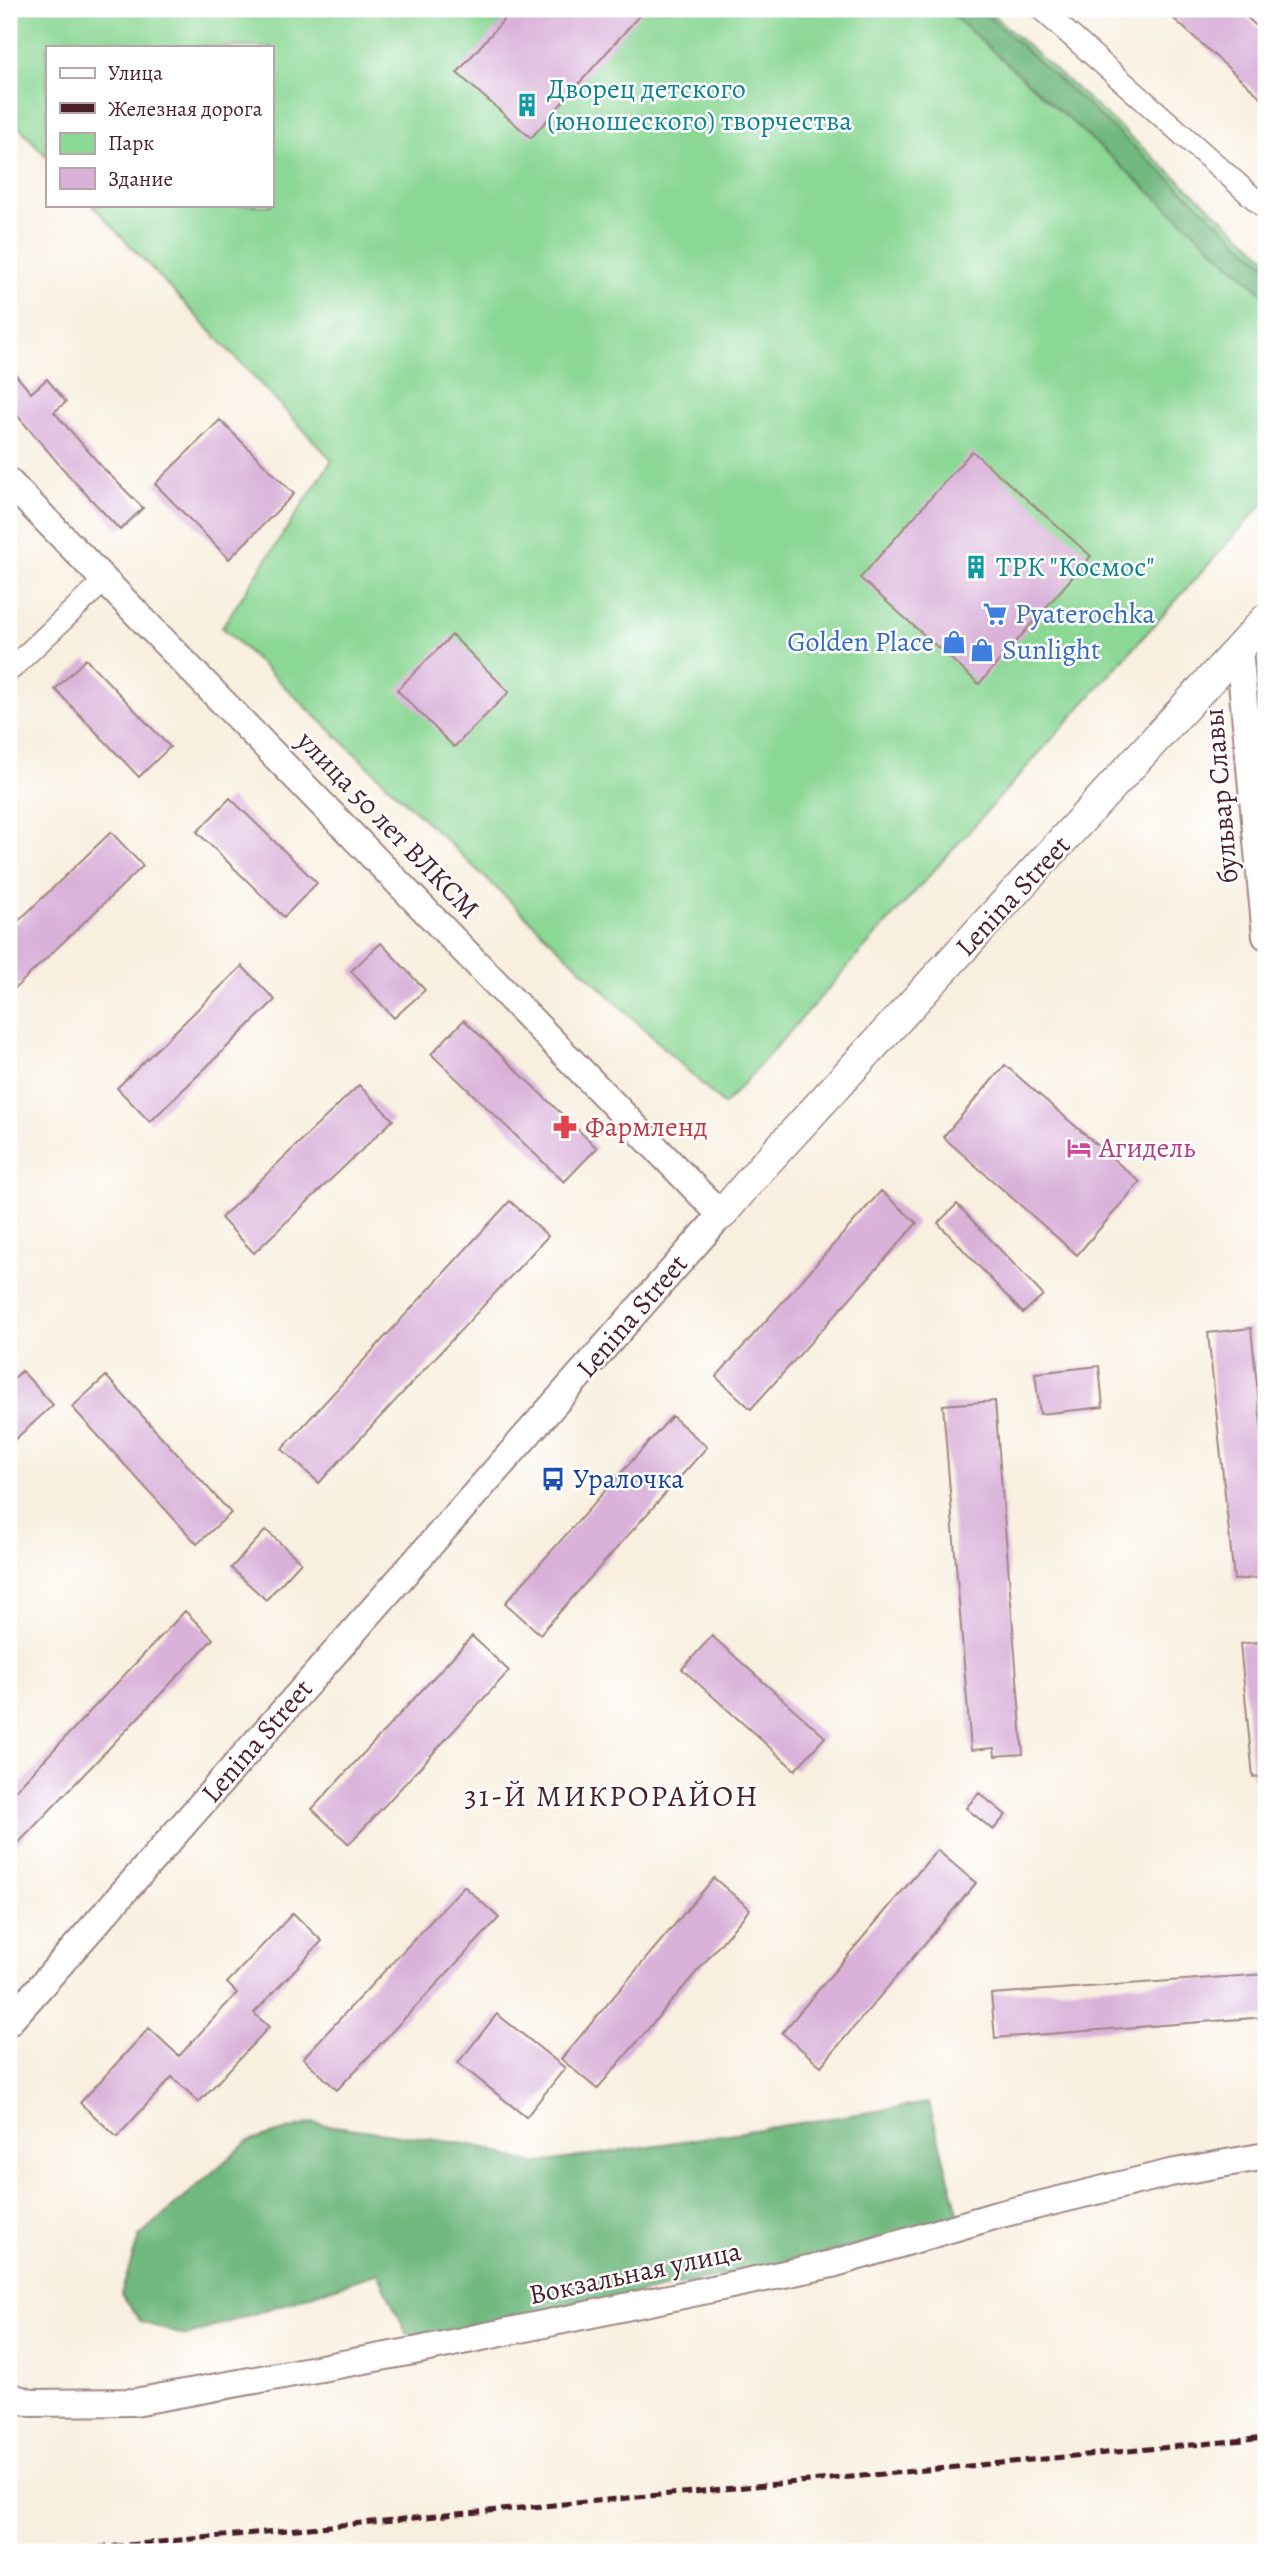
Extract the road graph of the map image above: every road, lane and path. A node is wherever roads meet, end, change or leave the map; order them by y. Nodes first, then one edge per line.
1 (1041, 9) edge
2 (1266, 209) edge
3 (9, 482) edge
4 (106, 579) junction
5 (1266, 619) edge
6 (1239, 650) junction
7 (9, 671) edge
8 (1266, 936) edge
9 (721, 1214) junction
10 (9, 2022) edge
11 (1266, 2156) edge
12 (9, 2396) edge

1 - 2 street
3 - 4 street, улица 50 лет ВЛКСМ
4 - 7 street
4 - 9 street, улица 50 лет ВЛКСМ
5 - 6 main road, Lenina Street
6 - 8 street, бульвар Славы
6 - 9 main road, Lenina Street
9 - 10 street, Lenina Street
11 - 12 street, Вокзальная улица

